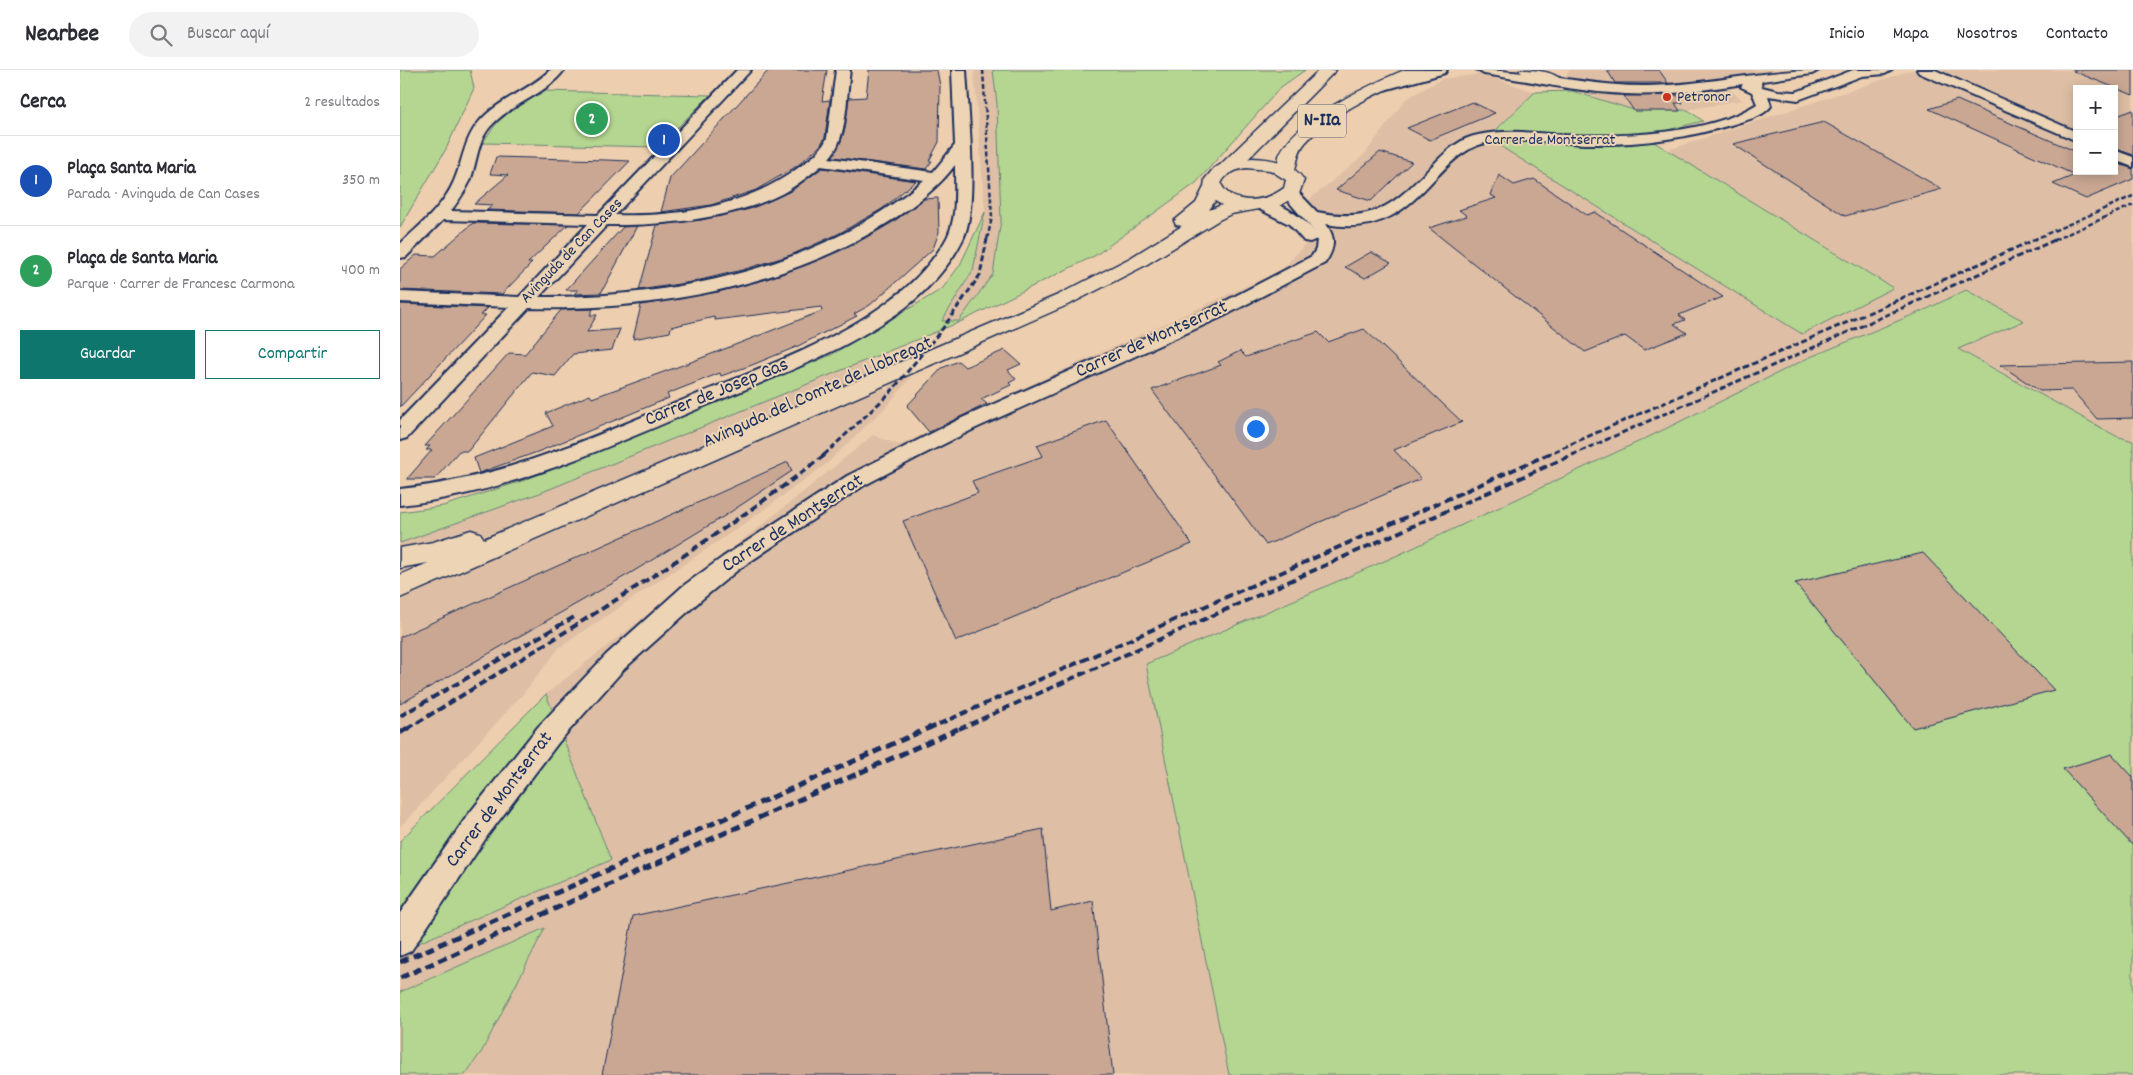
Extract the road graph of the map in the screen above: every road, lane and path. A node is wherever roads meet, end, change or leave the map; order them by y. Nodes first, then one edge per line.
1 (557, 70) edge
2 (744, 70) edge
3 (843, 70) edge
4 (959, 70) edge
5 (1417, 70) edge
6 (1440, 70) edge
7 (1484, 70) edge
8 (1527, 70) edge
9 (1812, 70) edge
10 (1924, 70) edge
11 (1899, 72) edge
12 (1325, 73) edge
13 (1554, 81) junction
14 (1757, 83) junction
15 (1958, 86) junction
16 (1377, 88) junction
17 (2073, 136) edge
18 (961, 147) junction
19 (2118, 156) edge
20 (818, 162) junction
21 (2133, 162) edge
22 (1227, 168) junction
23 (1286, 171) junction
24 (937, 177) junction
25 (1213, 188) junction
26 (962, 193) junction
27 (1290, 193) junction
28 (914, 198) junction
29 (1255, 205) junction
30 (437, 215) junction
31 (1311, 216) junction
32 (602, 220) junction
33 (400, 253) edge
34 (1307, 264) junction
35 (400, 297) edge
36 (525, 301) junction
37 (400, 433) edge
38 (400, 497) edge
39 (400, 558) edge
40 (400, 587) edge
41 (404, 934) edge

1 - 30 street
2 - 32 street, Avinguda de Can Cases
3 - 20 street
4 - 18 street, Carrer de Josep Gas
5 - 16 main road, N-IIa
6 - 16 street
7 - 13 street
8 - 13 main road
9 - 14 street
10 - 15 street
11 - 14 street
11 - 15 street
12 - 22 main road, N-IIa
13 - 14 street
14 - 31 street, Carrer de Montserrat
15 - 17 street
16 - 23 main road, N-IIa
18 - 24 street
18 - 26 street, Carrer de Josep Gas
19 - 21 street
20 - 24 street
20 - 32 street
22 - 23 main road
22 - 25 main road, N-IIa
23 - 27 main road
24 - 28 street
25 - 29 main road
25 - 39 main road, Avinguda del Comte de Llobregat / N-IIa
26 - 28 street
26 - 38 street, Carrer de Josep Gas
27 - 29 main road
27 - 31 street, Carrer de Montserrat
28 - 36 street
29 - 34 street
29 - 40 main road
30 - 32 street
30 - 33 street
31 - 34 street, Carrer de Montserrat
32 - 36 street, Avinguda de Can Cases
34 - 41 street, Carrer de Montserrat
35 - 36 street
36 - 37 street, Avinguda de Can Cases

